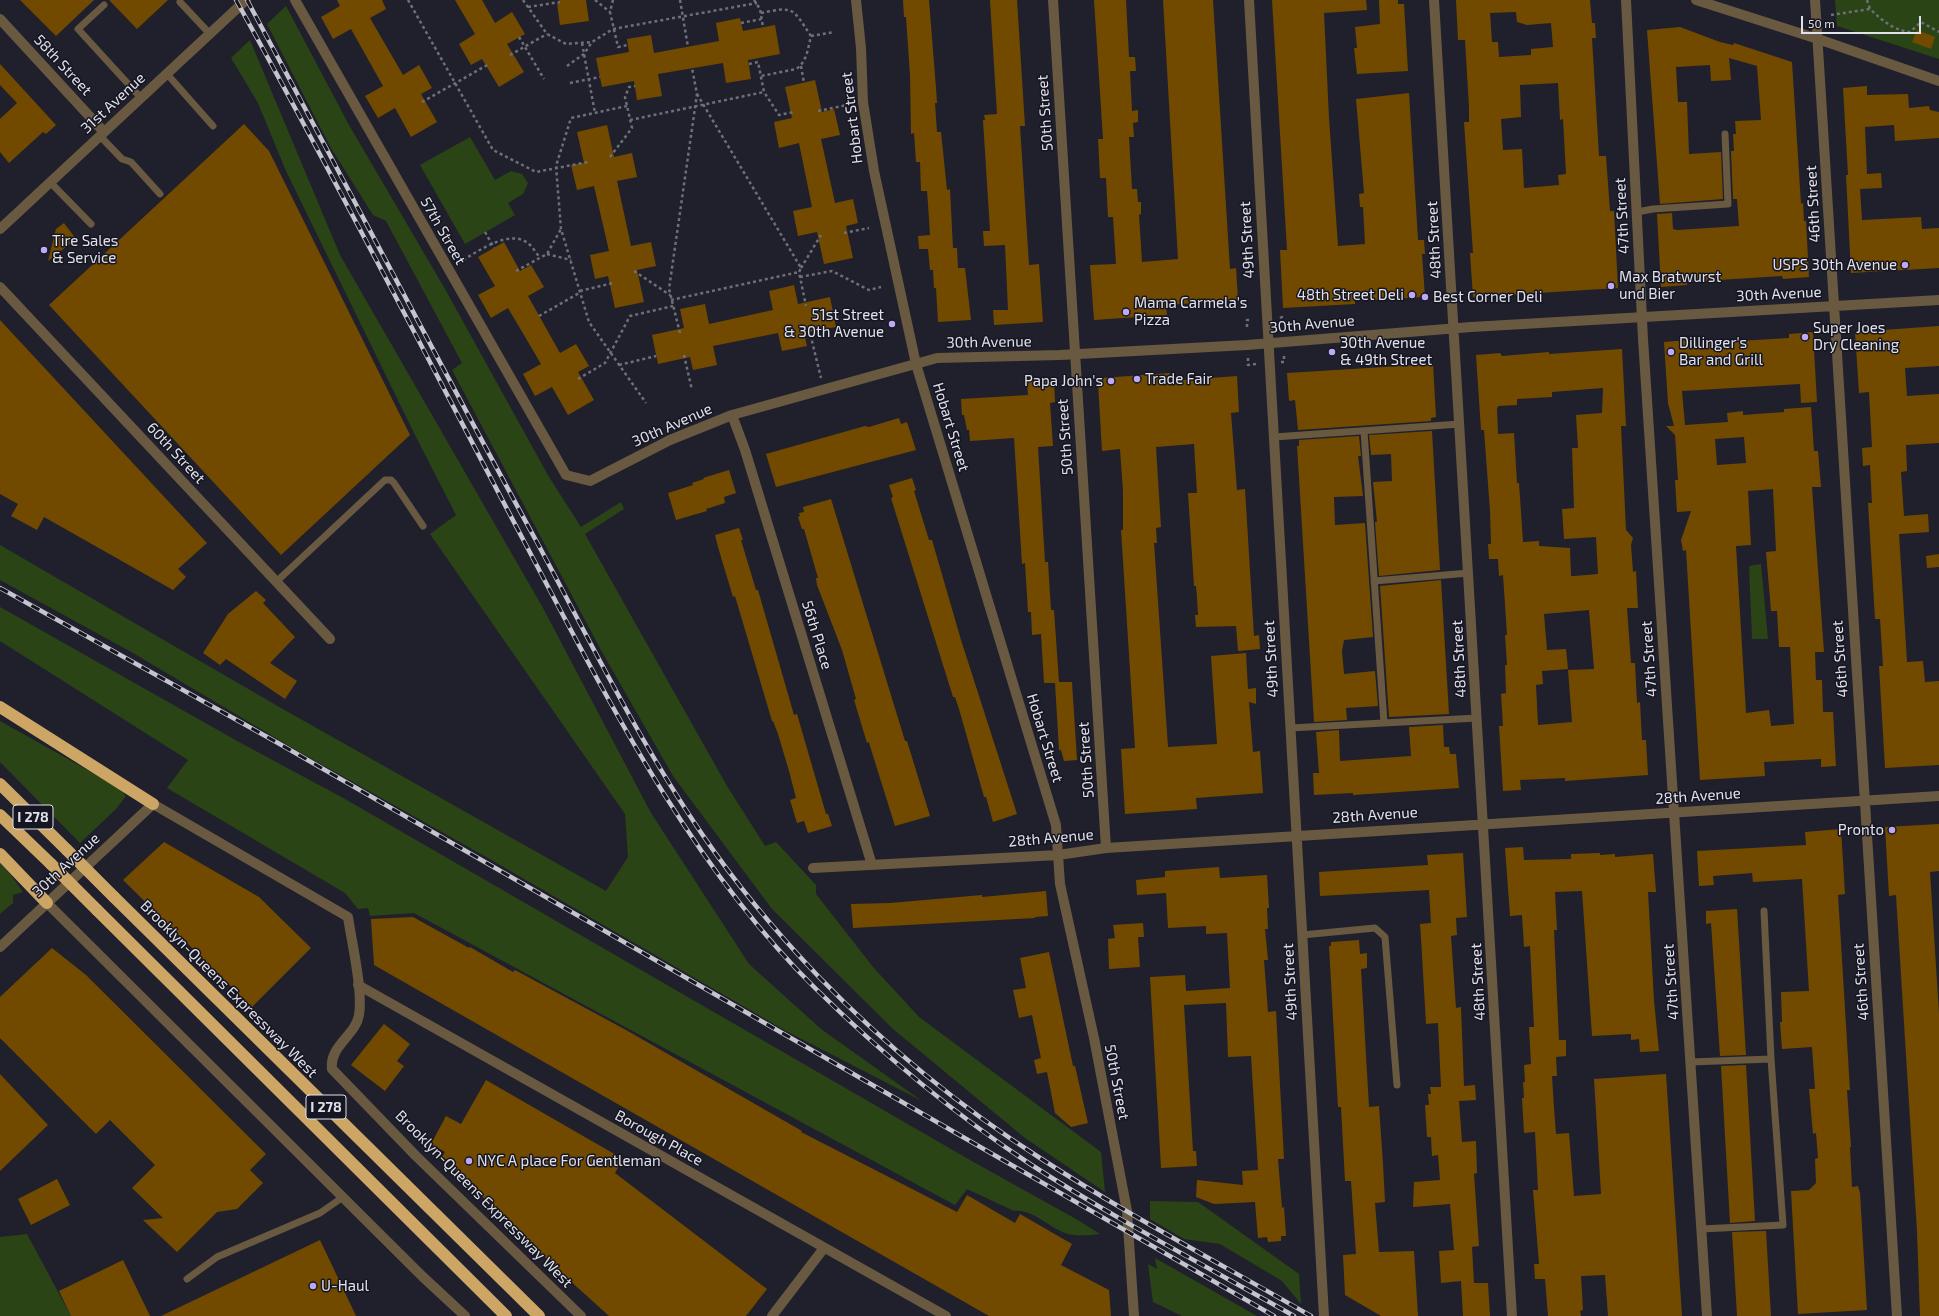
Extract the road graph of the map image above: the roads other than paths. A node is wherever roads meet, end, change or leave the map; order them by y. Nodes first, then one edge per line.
1 (246, 0) edge
2 (295, 0) edge
3 (856, 0) edge
4 (1053, 0) edge
5 (1249, 0) edge
6 (1434, 0) edge
7 (1626, 0) edge
8 (1696, 0) edge
9 (1815, 0) edge
10 (180, 2) dead end
11 (104, 5) dead end
12 (0, 20) edge
13 (210, 34) junction
14 (1818, 38) junction
15 (167, 74) junction
16 (1939, 81) edge
17 (141, 98) junction
18 (213, 126) dead end
19 (102, 134) junction
20 (1725, 134) dead end
21 (50, 182) junction
22 (160, 194) dead end
23 (1637, 212) junction
24 (91, 224) dead end
25 (0, 229) edge
26 (0, 287) edge
27 (1939, 300) edge
28 (1834, 305) junction
29 (1642, 316) junction
30 (1455, 328) junction
31 (1268, 343) junction
32 (1075, 354) junction
33 (916, 364) junction
34 (732, 415) junction
35 (1460, 424) junction
36 (1364, 431) junction
37 (1274, 438) junction
38 (566, 475) joint
39 (423, 526) dead end
40 (1469, 573) junction
41 (1374, 581) junction
42 (276, 582) junction
43 (330, 639) dead end
44 (0, 707) edge
45 (1477, 718) junction
46 (1384, 724) junction
47 (1290, 728) junction
48 (0, 784) edge
49 (1939, 796) edge
50 (1864, 800) junction
51 (153, 804) junction
52 (1675, 813) junction
53 (0, 815) edge
54 (1484, 824) junction
55 (1296, 835) junction
56 (1106, 848) junction
57 (0, 854) edge
58 (1058, 855) junction
59 (872, 865) junction
60 (813, 868) dead end
61 (47, 903) junction
62 (1764, 911) dead end
63 (1302, 935) junction
64 (0, 947) edge
65 (358, 985) junction
66 (1771, 1059) junction
67 (1691, 1062) junction
68 (1396, 1086) dead end
69 (343, 1197) junction
70 (1701, 1229) junction
71 (824, 1248) junction
72 (186, 1279) dead end
73 (465, 1316) edge
74 (506, 1316) edge
75 (539, 1316) edge
76 (581, 1316) edge
77 (772, 1316) edge
78 (946, 1316) edge
79 (1134, 1316) edge
80 (1324, 1316) edge
81 (1512, 1316) edge
82 (1707, 1316) edge
83 (1897, 1316) edge

1 - 13 street, 31st Avenue
2 - 38 street, 57th Street
3 - 33 street, Hobart Street
4 - 32 street, 50th Street
5 - 31 street, 49th Street
6 - 30 street, 48th Street
7 - 23 street, 47th Street
8 - 14 street
9 - 14 street, 46th Street
10 - 13 lane
11 - 17 lane
12 - 19 street, 58th Street
13 - 15 street, 31st Avenue
14 - 16 street
14 - 28 street, 46th Street
15 - 17 street, 31st Avenue
15 - 18 lane
17 - 19 street, 31st Avenue
19 - 21 street, 31st Avenue
19 - 22 lane
20 - 23 lane
21 - 24 lane
21 - 25 street, 31st Avenue
23 - 29 street, 47th Street
26 - 42 street, 60th Street
27 - 28 street, 30th Avenue
28 - 29 street, 30th Avenue
28 - 50 street, 46th Street
29 - 30 street, 30th Avenue
29 - 52 street, 47th Street
30 - 31 street, 30th Avenue
30 - 35 street, 48th Street
31 - 32 street, 30th Avenue
31 - 37 street, 49th Street
32 - 33 street, 30th Avenue
32 - 56 street, 50th Street
33 - 34 street, 30th Avenue
33 - 58 street, Hobart Street
34 - 38 street, 30th Avenue
34 - 59 street, 56th Place
35 - 36 lane
35 - 40 street, 48th Street
36 - 37 lane
36 - 41 lane
37 - 47 street, 49th Street
39 - 42 lane
40 - 41 lane
40 - 45 street, 48th Street
41 - 46 lane
42 - 43 street, 60th Street
44 - 51 highway
45 - 46 lane
45 - 54 street, 48th Street
46 - 47 lane
47 - 55 street, 49th Street
48 - 75 highway, Brooklyn-Queens Expressway West / I 278, bridge
49 - 50 street, 28th Avenue
50 - 52 street, 28th Avenue
50 - 83 street, 46th Street
51 - 61 street, 30th Avenue
51 - 65 street, Brooklyn-Queens Expressway West
52 - 54 street, 28th Avenue
52 - 67 street, 47th Street
53 - 74 highway, I 278, bridge
54 - 55 street, 28th Avenue
54 - 81 street, 48th Street
55 - 56 street, 28th Avenue
55 - 63 street, 49th Street
56 - 58 street, 28th Avenue
57 - 61 highway
58 - 59 street, 28th Avenue
58 - 79 street, 50th Street
59 - 60 street, 28th Avenue
61 - 64 street, 30th Avenue
61 - 69 street
62 - 66 lane
63 - 68 lane
63 - 80 street, 49th Street
65 - 71 street, Borough Place
65 - 76 street, Brooklyn-Queens Expressway West
66 - 67 lane
66 - 70 lane
67 - 70 street, 47th Street
69 - 72 lane
69 - 73 street
70 - 82 street, 47th Street
71 - 77 street
71 - 78 street, Borough Place

